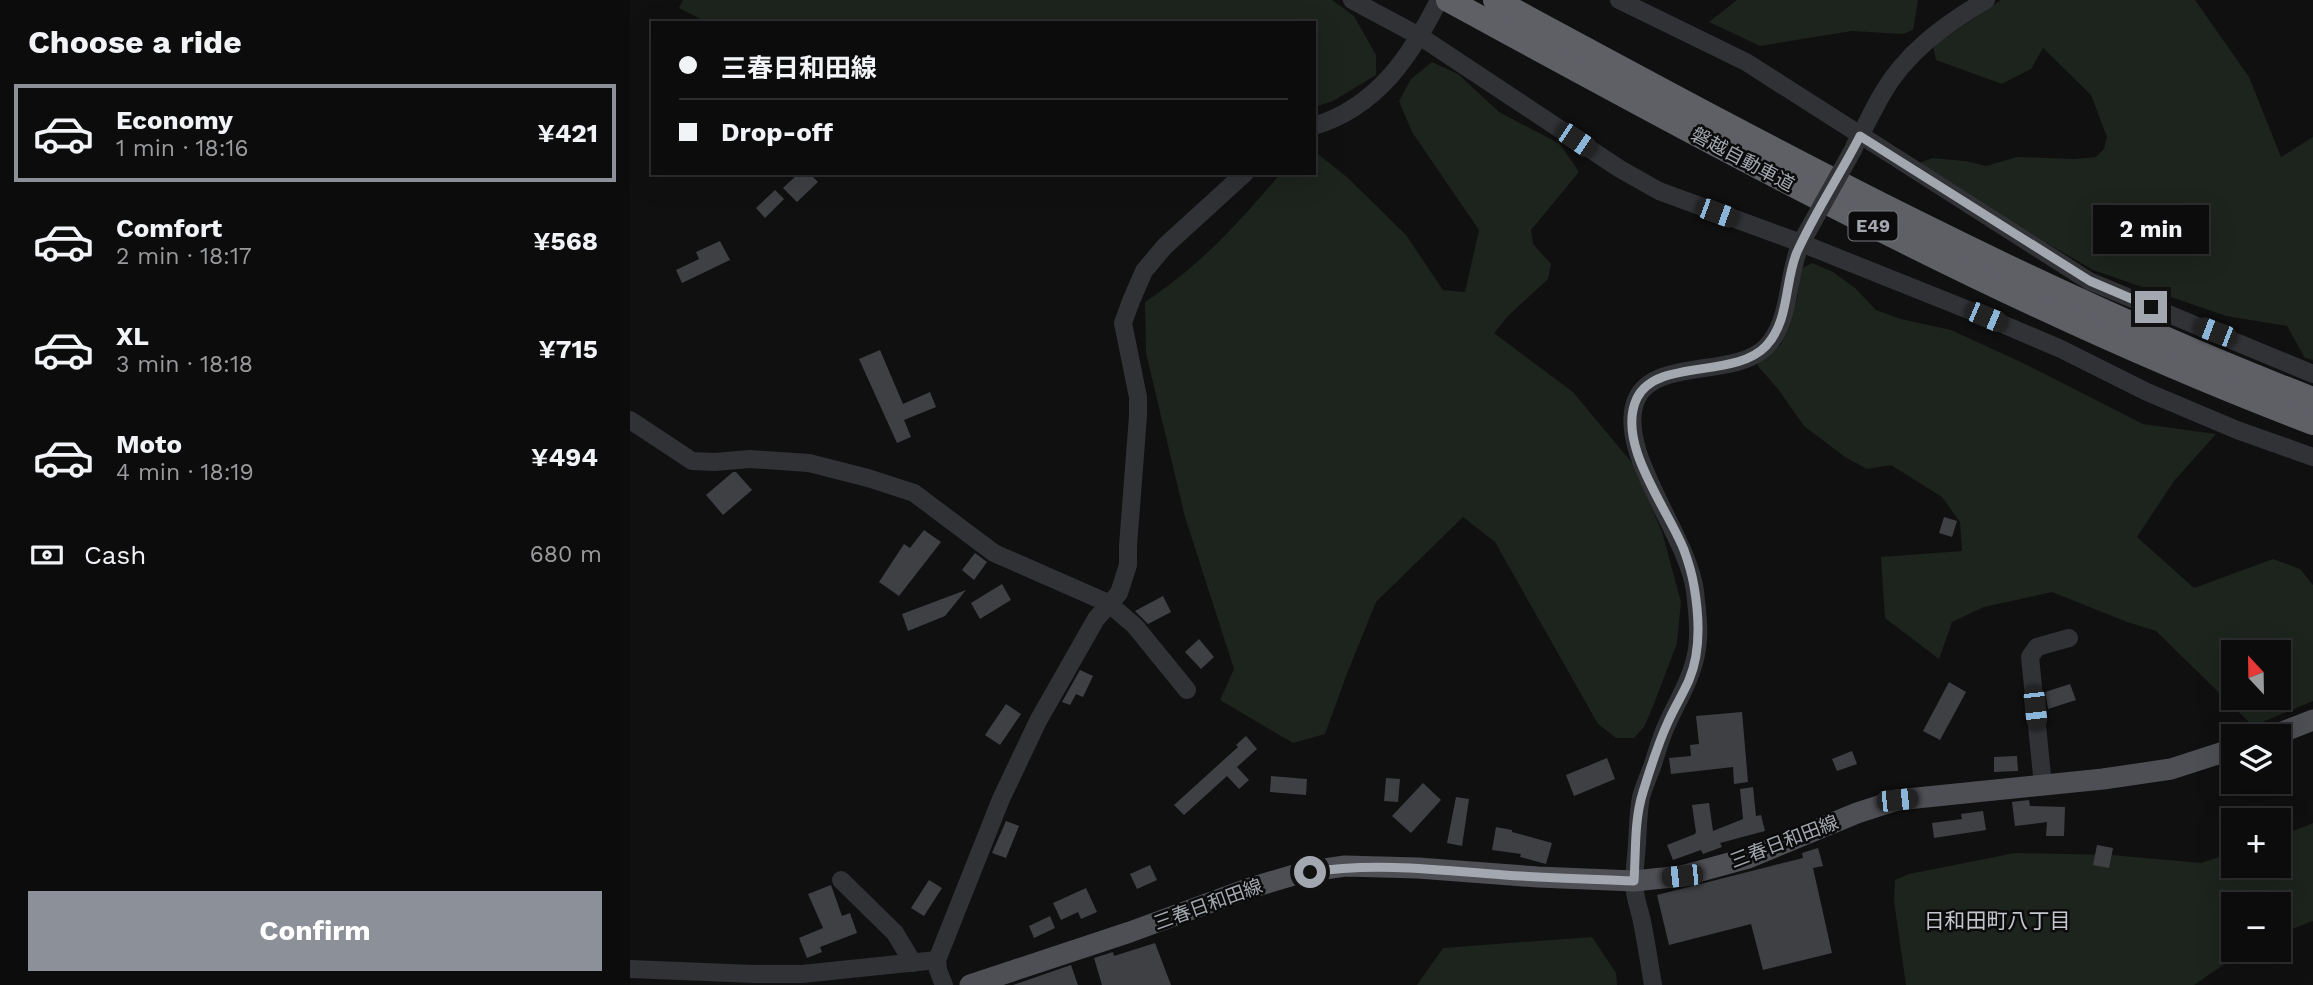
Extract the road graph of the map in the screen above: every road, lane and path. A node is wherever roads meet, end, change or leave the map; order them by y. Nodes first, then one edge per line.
1 (1352, 0) edge
2 (1439, 0) edge
3 (1448, 0) edge
4 (1495, 0) edge
5 (1619, 0) edge
6 (1986, 0) edge
7 (1422, 34) junction
8 (1316, 125) edge
9 (1857, 142) junction
10 (1243, 175) edge
11 (1801, 243) junction
12 (2313, 374) edge
13 (2313, 399) edge
14 (630, 420) edge
15 (2313, 423) edge
16 (2313, 457) edge
17 (1108, 603) junction
18 (2069, 638) dead end
19 (1187, 690) dead end
20 (2313, 720) edge
21 (2291, 728) edge
22 (2221, 753) edge
23 (2043, 785) junction
24 (841, 880) dead end
25 (1634, 881) junction
26 (937, 960) junction
27 (913, 963) junction
28 (630, 970) edge
29 (1008, 979) edge
30 (944, 985) edge
31 (970, 985) edge
32 (1653, 985) edge

1 - 7 street
2 - 7 street
3 - 15 highway, 磐越自動車道 / E49
4 - 13 highway, 磐越自動車道 / E49
5 - 9 street
6 - 9 street
7 - 8 street
7 - 11 street
9 - 11 street, bridge
9 - 12 street
10 - 17 street
11 - 16 street
11 - 25 street
14 - 17 street
17 - 19 street
17 - 26 street
18 - 23 street
20 - 21 main road
22 - 23 main road, 三春日和田線
23 - 25 main road, 三春日和田線
24 - 27 street
25 - 29 main road, 三春日和田線
25 - 32 street
26 - 27 street
26 - 30 street
27 - 28 street
29 - 31 main road, 三春日和田線

